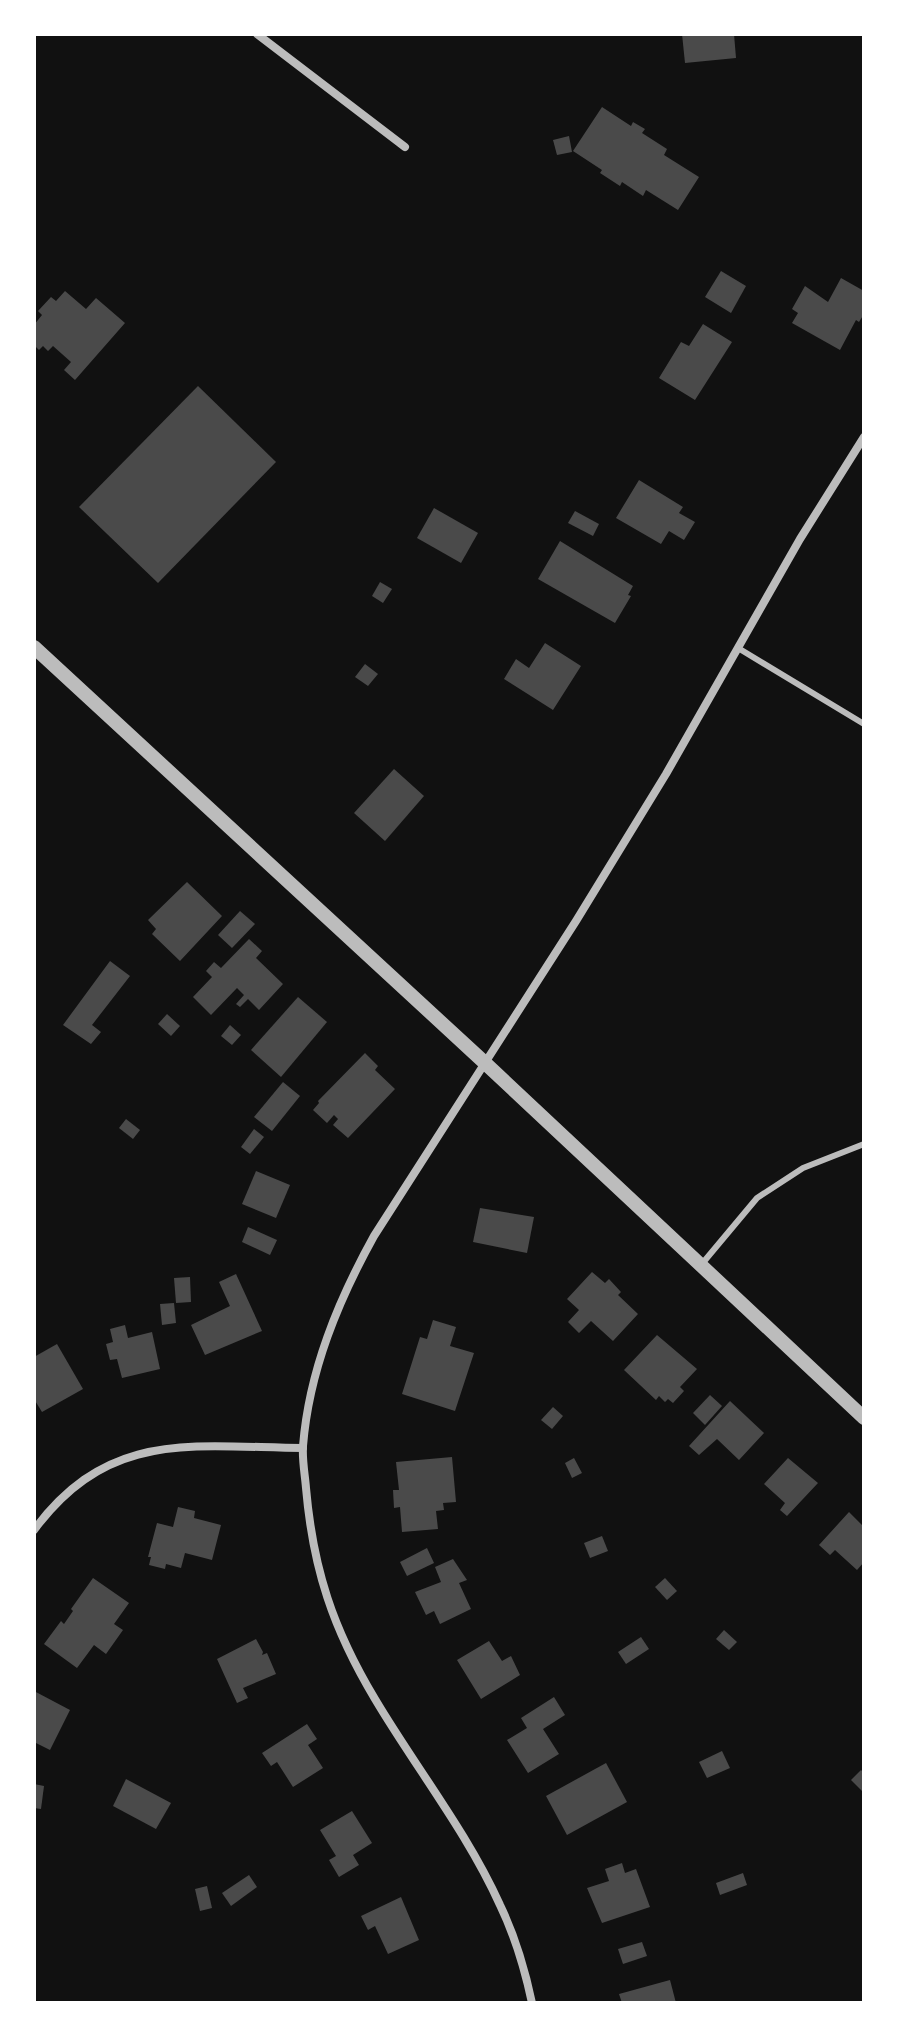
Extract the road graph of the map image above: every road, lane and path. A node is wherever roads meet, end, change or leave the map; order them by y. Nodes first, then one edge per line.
1 (257, 34) edge
2 (405, 147) dead end
3 (864, 437) edge
4 (34, 647) edge
5 (738, 648) junction
6 (864, 724) edge
7 (485, 1063) junction
8 (864, 1144) edge
9 (701, 1265) junction
10 (864, 1418) edge
11 (303, 1448) junction
12 (34, 1530) edge
13 (532, 2003) edge

1 - 2 street
3 - 5 street
4 - 7 street
5 - 6 lane
5 - 7 street
7 - 9 street
7 - 11 street
8 - 9 lane
9 - 10 street
11 - 12 street
11 - 13 street

